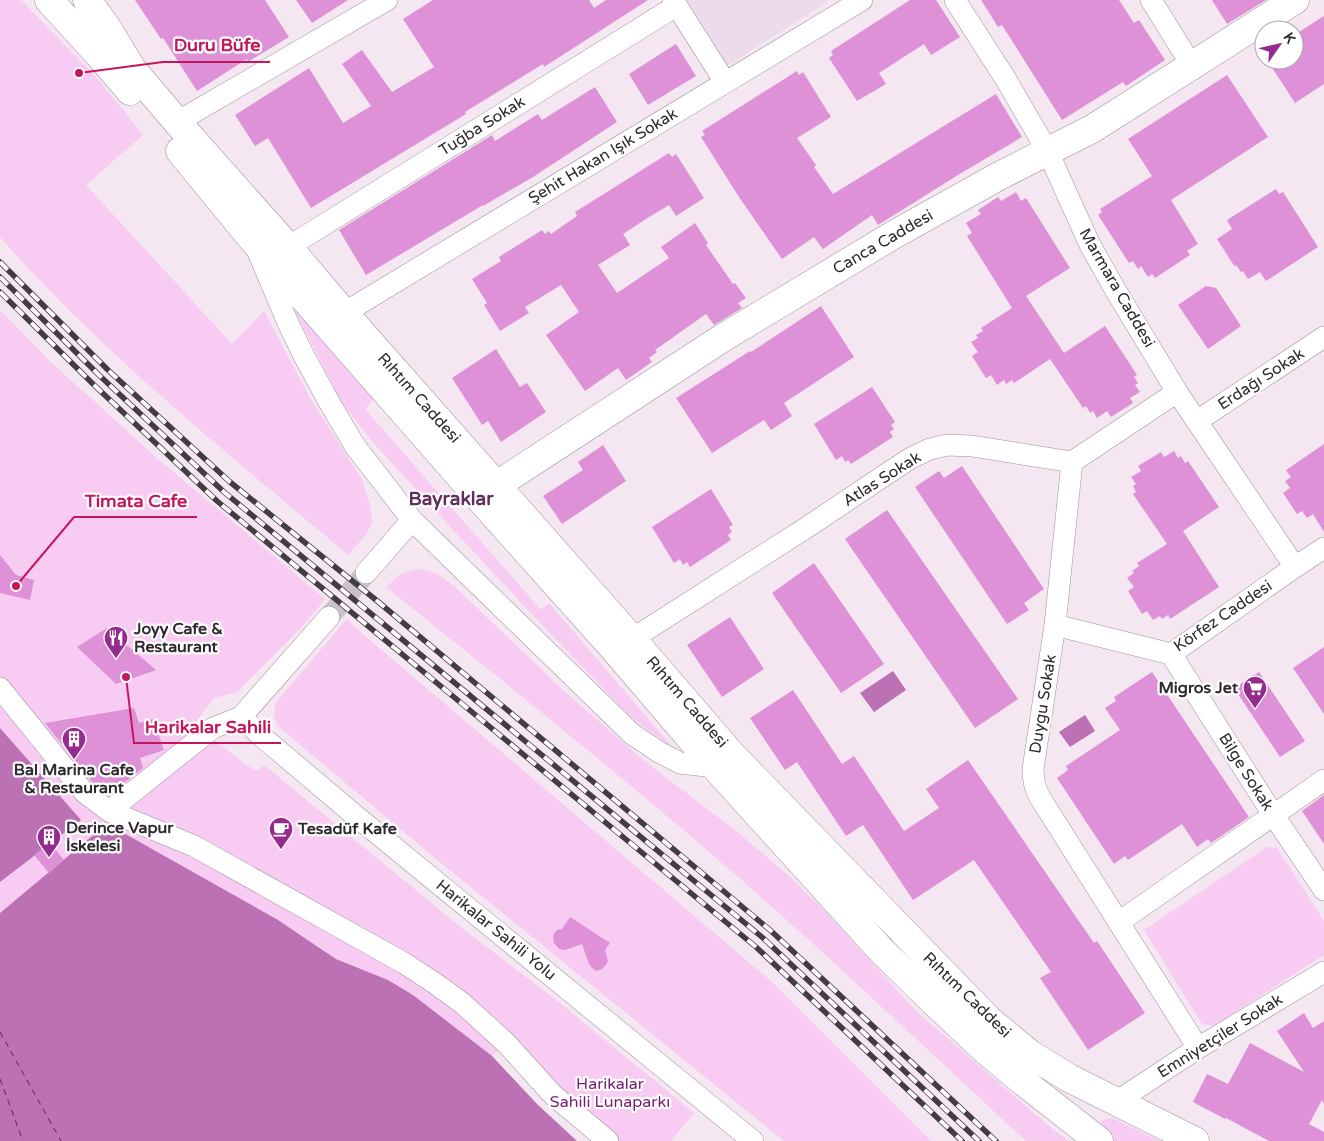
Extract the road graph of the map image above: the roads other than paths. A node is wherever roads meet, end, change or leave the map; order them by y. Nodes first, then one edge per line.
1 (50, 0) edge
2 (86, 0) edge
3 (387, 0) edge
4 (862, 0) edge
5 (955, 0) edge
6 (1151, 0) edge
7 (1295, 0) edge
8 (674, 3) edge
9 (1192, 66) junction
10 (725, 82) junction
11 (177, 122) junction
12 (1048, 152) junction
13 (240, 192) junction
14 (253, 240) junction
15 (288, 247) junction
16 (344, 313) junction
17 (1324, 337) edge
18 (1178, 392) junction
19 (1197, 421) junction
20 (1072, 462) junction
21 (488, 492) junction
22 (412, 520) junction
23 (1324, 548) edge
24 (1295, 567) junction
25 (366, 572) tunnel mouth
26 (329, 616) tunnel mouth
27 (1056, 625) junction
28 (624, 644) junction
29 (1171, 654) junction
30 (0, 688) edge
31 (241, 717) junction
32 (723, 760) junction
33 (1324, 780) edge
34 (109, 811) junction
35 (1274, 816) junction
36 (1324, 890) edge
37 (1119, 922) junction
38 (1324, 972) edge
39 (1198, 1048) junction
40 (1116, 1102) junction
41 (1094, 1138) edge
42 (608, 1141) edge
43 (732, 1141) edge
44 (753, 1141) edge
45 (1195, 1141) edge

1 - 14 main road, Rıhtım Caddesi
2 - 11 main road, Rıhtım Caddesi
3 - 11 street
4 - 10 street, Şehit Hakan Işık Sokak
5 - 12 street, Marmara Caddesi
6 - 9 street
7 - 9 main road, Canca Caddesi
8 - 10 street
8 - 15 street, Tuğba Sokak
9 - 12 main road, Canca Caddesi
10 - 16 street, Şehit Hakan Işık Sokak
11 - 13 main road, Rıhtım Caddesi
12 - 18 street, Marmara Caddesi
12 - 21 main road, Canca Caddesi
13 - 14 street, Rıhtım Caddesi
13 - 15 main road, Rıhtım Caddesi
14 - 21 main road, Rıhtım Caddesi
14 - 22 street, Rıhtım Caddesi
15 - 16 main road, Rıhtım Caddesi
16 - 21 main road, Rıhtım Caddesi
17 - 19 street, Erdağı Sokak
18 - 19 street, Marmara Caddesi
18 - 20 street
19 - 24 street, Marmara Caddesi
20 - 27 street, Duygu Sokak
20 - 28 street, Atlas Sokak
21 - 28 main road, Rıhtım Caddesi
22 - 25 street
22 - 32 street, Rıhtım Caddesi
23 - 24 street, Körfez Caddesi
24 - 29 street, Körfez Caddesi
26 - 31 street
27 - 29 street, Körfez Caddesi
27 - 37 street, Duygu Sokak
28 - 32 main road, Rıhtım Caddesi
29 - 35 street, Bilge Sokak
30 - 34 street
31 - 34 street
31 - 43 street, Harikalar Sahili Yolu
31 - 44 street, Harikalar Sahili Yolu
32 - 40 main road, Rıhtım Caddesi
32 - 41 main road, Rıhtım Caddesi
33 - 35 street
34 - 42 street
35 - 36 street, Bilge Sokak
35 - 37 street
37 - 39 street, Duygu Sokak
38 - 39 street, Emniyetçiler Sokak
39 - 40 street, Emniyetçiler Sokak
40 - 41 main road
40 - 45 main road, Rıhtım Caddesi

